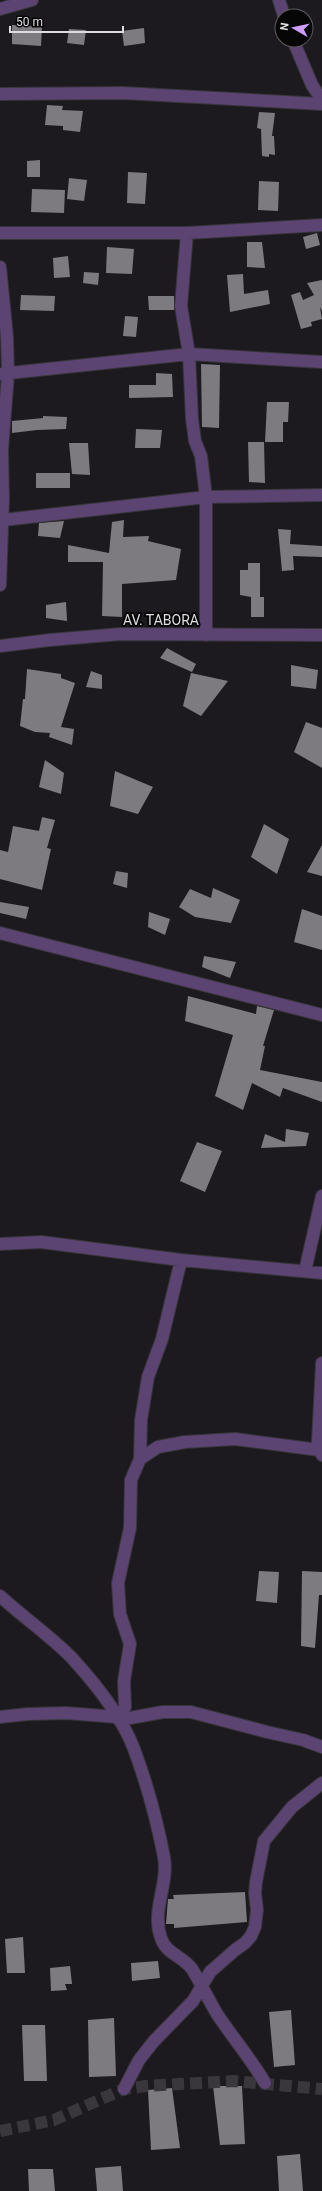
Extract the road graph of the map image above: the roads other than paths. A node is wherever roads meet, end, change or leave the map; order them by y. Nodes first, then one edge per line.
1 (32, 0) edge
2 (0, 9) edge
3 (296, 48) edge
4 (0, 94) edge
5 (322, 100) edge
6 (322, 104) edge
7 (322, 225) edge
8 (0, 232) edge
9 (187, 233) junction
10 (0, 267) edge
11 (189, 354) junction
12 (322, 362) edge
13 (4, 374) edge
14 (322, 495) edge
15 (206, 497) junction
16 (2, 499) edge
17 (3, 520) junction
18 (0, 585) edge
19 (206, 635) junction
20 (322, 635) edge
21 (0, 646) edge
22 (0, 933) edge
23 (322, 1015) edge
24 (322, 1196) edge
25 (0, 1244) edge
26 (181, 1260) junction
27 (305, 1272) junction
28 (322, 1273) edge
29 (322, 1363) edge
30 (321, 1452) edge
31 (140, 1459) junction
32 (0, 1596) edge
33 (0, 1718) edge
34 (118, 1719) junction
35 (322, 1747) edge
36 (322, 1783) edge
37 (201, 1985) junction
38 (266, 2083) dead end
39 (124, 2089) dead end

1 - 2 street
3 - 5 street
4 - 6 street
7 - 9 street
8 - 9 street
9 - 11 street
10 - 13 street
11 - 12 street
11 - 13 street
11 - 15 street
13 - 16 street
14 - 15 street
15 - 17 street
15 - 19 street
16 - 17 street
17 - 18 street
19 - 20 street, AV. TABORA
19 - 21 street, AV. TABORA
22 - 23 street
24 - 27 street
25 - 26 street
26 - 27 street
26 - 31 street
27 - 28 street
29 - 30 street
30 - 31 street
31 - 34 street
32 - 34 street
33 - 34 street
34 - 35 street
34 - 37 street
36 - 37 street
37 - 38 street
37 - 39 street

